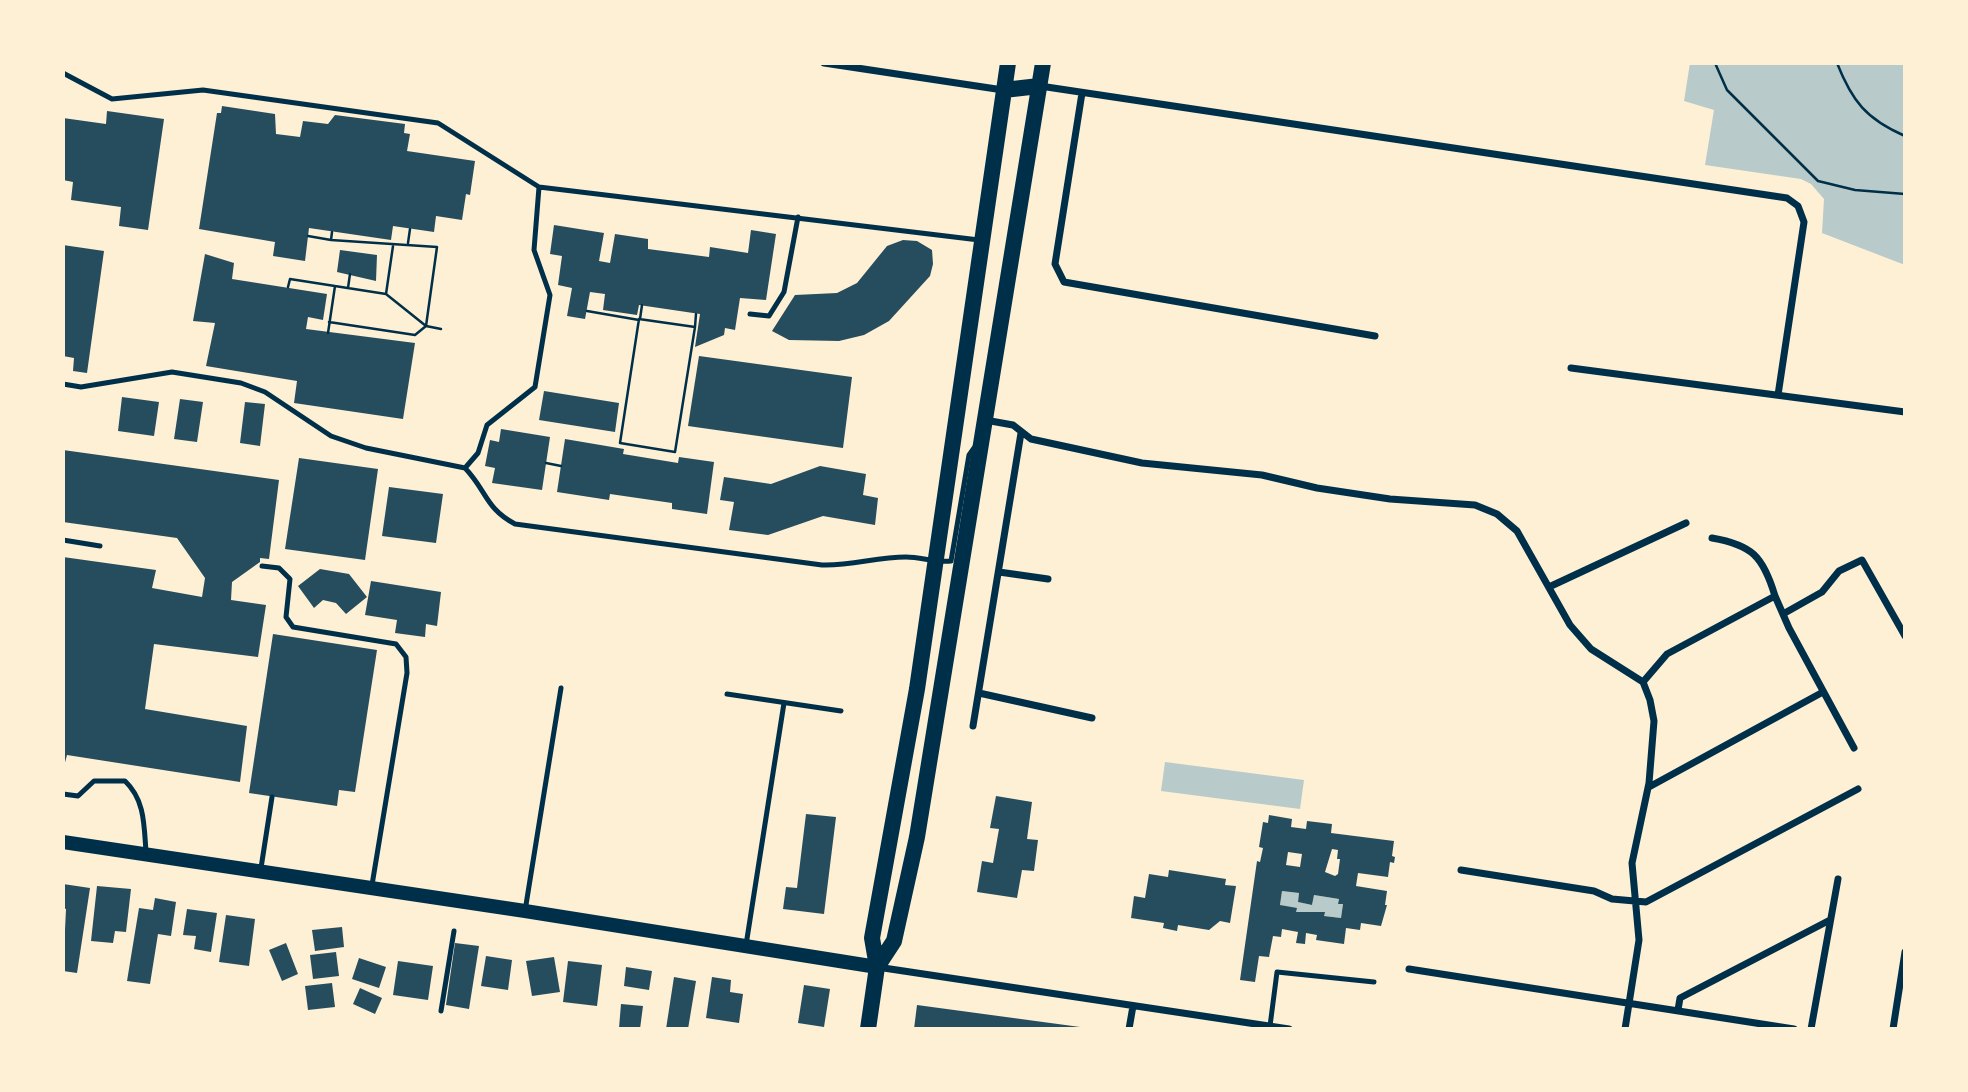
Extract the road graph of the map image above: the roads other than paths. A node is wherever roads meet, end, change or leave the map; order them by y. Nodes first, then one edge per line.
1 (824, 63) edge
2 (1008, 63) edge
3 (1043, 63) edge
4 (63, 73) edge
5 (1039, 86) junction
6 (1004, 90) junction
7 (1082, 93) junction
8 (539, 187) junction
9 (798, 217) junction
10 (982, 241) junction
11 (750, 314) dead end
12 (1375, 336) dead end
13 (1571, 368) dead end
14 (63, 384) edge
15 (1778, 395) junction
16 (1905, 412) edge
17 (984, 419) junction
18 (1021, 433) junction
19 (981, 440) junction
20 (466, 468) junction
21 (1686, 523) dead end
22 (1712, 538) dead end
23 (63, 540) edge
24 (100, 546) dead end
25 (937, 560) junction
26 (262, 566) dead end
27 (999, 572) junction
28 (1048, 579) dead end
29 (1549, 587) junction
30 (1775, 596) junction
31 (1783, 614) junction
32 (1905, 636) edge
33 (1643, 682) junction
34 (561, 688) dead end
35 (1823, 692) junction
36 (979, 693) junction
37 (727, 694) dead end
38 (784, 703) junction
39 (841, 711) dead end
40 (1092, 718) dead end
41 (973, 726) dead end
42 (1854, 748) dead end
43 (1649, 787) junction
44 (1858, 789) dead end
45 (63, 794) edge
46 (272, 797) dead end
47 (63, 842) edge
48 (147, 855) junction
49 (1461, 870) dead end
50 (260, 872) junction
51 (1839, 879) dead end
52 (371, 888) junction
53 (1636, 902) junction
54 (525, 911) junction
55 (1829, 920) junction
56 (454, 931) dead end
57 (746, 945) junction
58 (1905, 952) edge
59 (877, 967) junction
60 (1409, 969) dead end
61 (1374, 982) dead end
62 (1629, 1002) junction
63 (1133, 1006) junction
64 (1678, 1010) junction
65 (441, 1011) dead end
66 (1270, 1026) junction
67 (868, 1029) edge
68 (1129, 1029) edge
69 (1289, 1029) edge
70 (1625, 1029) edge
71 (1794, 1029) edge
72 (1811, 1029) edge
73 (1893, 1029) edge

1 - 6 street
2 - 6 highway
3 - 5 highway
4 - 8 lane
5 - 6 highway
5 - 7 street
5 - 17 highway
6 - 10 highway
7 - 12 street
7 - 15 street
8 - 9 lane
8 - 20 lane
9 - 10 lane
9 - 11 lane
10 - 25 highway
13 - 15 street
14 - 20 lane
15 - 16 street
17 - 18 street
17 - 19 highway
18 - 27 street
18 - 29 street
19 - 25 lane
19 - 59 highway
20 - 25 lane
21 - 29 street
22 - 30 street
23 - 24 lane
25 - 59 highway
26 - 52 lane
27 - 28 street
27 - 36 street
29 - 33 street
30 - 31 street
30 - 33 street
31 - 32 street
31 - 35 street
33 - 43 street
34 - 54 lane
35 - 42 street
35 - 43 street
36 - 40 street
36 - 41 street
37 - 38 lane
38 - 39 lane
38 - 57 lane
43 - 53 street
44 - 53 street
45 - 48 lane
46 - 50 lane
47 - 48 main road
48 - 50 main road
49 - 53 street
50 - 52 main road
51 - 55 street
52 - 54 main road
53 - 62 street
54 - 57 main road
55 - 64 street
55 - 72 street
56 - 65 lane
57 - 59 main road
58 - 73 street
59 - 63 street
59 - 67 highway
60 - 62 street
61 - 66 lane
62 - 64 street
62 - 70 street
63 - 66 street
63 - 68 street
64 - 71 street
66 - 69 street

